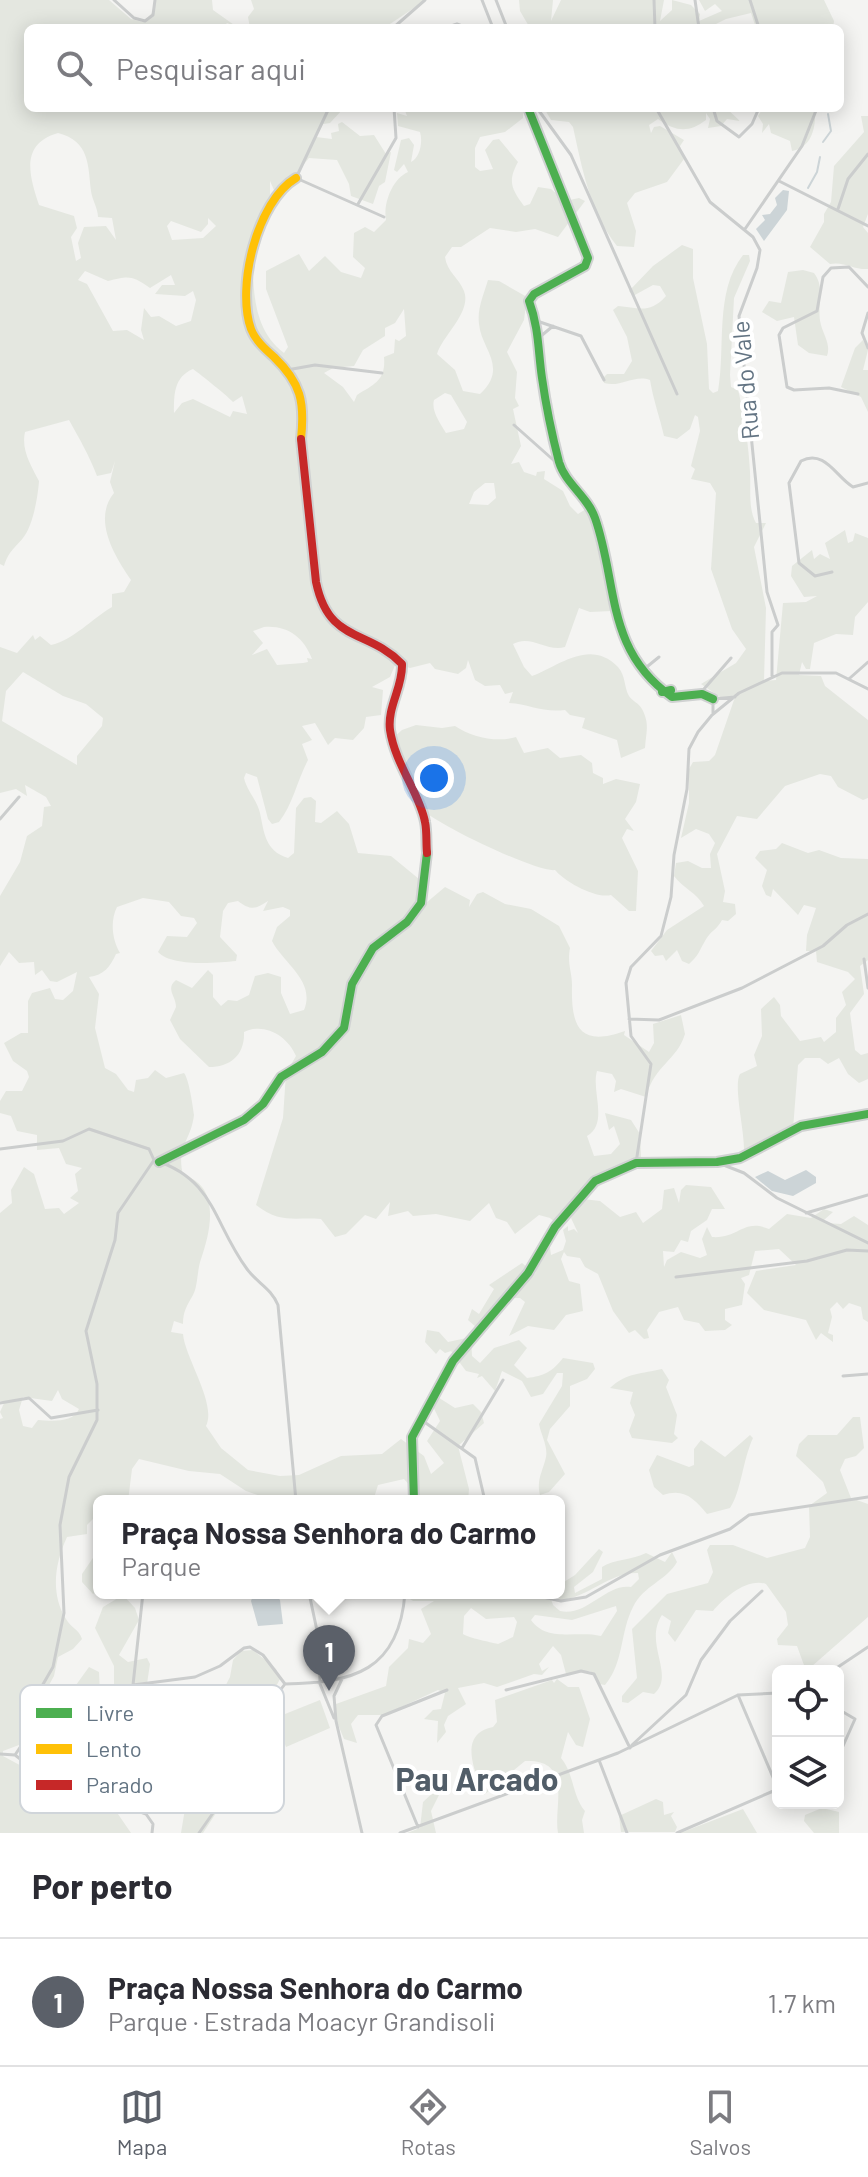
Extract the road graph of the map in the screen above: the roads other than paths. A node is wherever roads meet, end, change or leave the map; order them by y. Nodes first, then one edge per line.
1 (114, 0) edge
2 (155, 0) edge
3 (425, 0) edge
4 (482, 0) edge
5 (496, 0) edge
6 (654, 0) edge
7 (695, 0) edge
8 (750, 0) edge
9 (398, 24) edge
10 (491, 24) edge
11 (505, 24) edge
12 (655, 24) edge
13 (698, 24) edge
14 (758, 24) edge
15 (327, 112) edge
16 (394, 112) edge
17 (530, 112) edge
18 (539, 112) edge
19 (658, 112) edge
20 (714, 112) edge
21 (757, 112) edge
22 (816, 112) edge
23 (868, 154) edge
24 (296, 178) junction
25 (779, 181) junction
26 (358, 204) junction
27 (838, 209) junction
28 (384, 217) dead end
29 (868, 226) edge
30 (745, 229) junction
31 (868, 287) edge
32 (868, 313) edge
33 (537, 321) junction
34 (553, 325) junction
35 (541, 336) junction
36 (868, 348) edge
37 (287, 370) junction
38 (382, 373) dead end
39 (604, 380) dead end
40 (677, 394) dead end
41 (858, 394) dead end
42 (514, 425) dead end
43 (560, 466) junction
44 (868, 483) edge
45 (832, 572) dead end
46 (659, 657) dead end
47 (731, 658) dead end
48 (868, 662) edge
49 (643, 670) junction
50 (772, 676) junction
51 (850, 678) junction
52 (868, 689) edge
53 (709, 697) junction
54 (735, 697) junction
55 (712, 715) junction
56 (19, 797) dead end
57 (0, 819) edge
58 (868, 914) edge
59 (864, 959) dead end
60 (868, 988) edge
61 (629, 1019) junction
62 (868, 1114) edge
63 (0, 1149) edge
64 (156, 1161) junction
65 (717, 1162) junction
66 (636, 1163) junction
67 (868, 1195) edge
68 (805, 1213) junction
69 (868, 1243) edge
70 (868, 1251) edge
71 (676, 1277) dead end
72 (868, 1374) edge
73 (843, 1376) dead end
74 (503, 1380) dead end
75 (0, 1403) edge
76 (98, 1410) junction
77 (421, 1419) junction
78 (462, 1448) junction
79 (295, 1495) edge
80 (414, 1495) edge
81 (484, 1495) edge
82 (868, 1497) edge
83 (762, 1591) dead end
84 (142, 1599) edge
85 (310, 1599) edge
86 (404, 1599) edge
87 (552, 1599) edge
88 (868, 1647) edge
89 (841, 1665) edge
90 (342, 1679) junction
91 (285, 1684) joint
92 (320, 1684) junction
93 (43, 1685) edge
94 (133, 1685) joint
95 (447, 1690) dead end
96 (506, 1690) dead end
97 (772, 1693) edge
98 (738, 1695) junction
99 (334, 1696) junction
100 (326, 1698) junction
101 (844, 1713) edge
102 (336, 1721) junction
103 (844, 1745) edge
104 (20, 1748) edge
105 (630, 1748) junction
106 (0, 1754) edge
107 (15, 1755) junction
108 (20, 1759) edge
109 (599, 1760) junction
110 (772, 1775) edge
111 (772, 1795) edge
112 (143, 1813) edge
113 (213, 1813) edge
114 (418, 1827) junction
115 (152, 1833) edge
116 (199, 1833) edge
117 (362, 1833) edge
118 (400, 1833) edge
119 (627, 1833) edge
120 (677, 1833) edge

1 - 2 street
3 - 9 street
4 - 10 street
5 - 11 street
6 - 12 street
7 - 13 street
8 - 14 street
15 - 24 street
16 - 26 street
17 - 33 street
18 - 40 street
19 - 30 street
20 - 21 street
22 - 25 street
23 - 27 street
24 - 26 street
24 - 37 street
25 - 27 street
25 - 30 street
26 - 28 street
27 - 29 street
30 - 50 street, Rua do Vale
31 - 41 street
32 - 36 street
33 - 34 street
33 - 35 street
34 - 35 street
34 - 39 street
35 - 43 street
37 - 38 street
37 - 64 street
42 - 43 street
43 - 49 street
44 - 45 street
46 - 49 street
47 - 53 street
48 - 51 street
49 - 53 street
50 - 51 street
50 - 54 street
51 - 52 street
53 - 54 street
53 - 55 street
54 - 55 street
55 - 61 street
56 - 57 street
58 - 61 street
59 - 60 street
61 - 66 street
62 - 65 street
63 - 64 street
64 - 76 street
64 - 79 street
65 - 66 street
65 - 68 street
66 - 77 street
67 - 68 street
68 - 69 street
70 - 71 street
72 - 73 street
74 - 78 street
75 - 76 street
76 - 93 street
77 - 78 street
77 - 80 street
78 - 81 street
82 - 87 street
83 - 105 street
84 - 94 street
85 - 92 street
86 - 90 street
88 - 89 street
90 - 92 street
90 - 99 street
91 - 92 street
91 - 94 street
92 - 100 street
95 - 114 street
96 - 105 street
97 - 98 street
98 - 105 street
98 - 110 street
99 - 100 street
99 - 102 street
100 - 102 street
101 - 103 street
102 - 117 street
104 - 107 street
105 - 109 street
106 - 107 street
107 - 108 street
109 - 114 street
109 - 119 street
111 - 120 street
112 - 115 street
113 - 116 street
114 - 118 street

